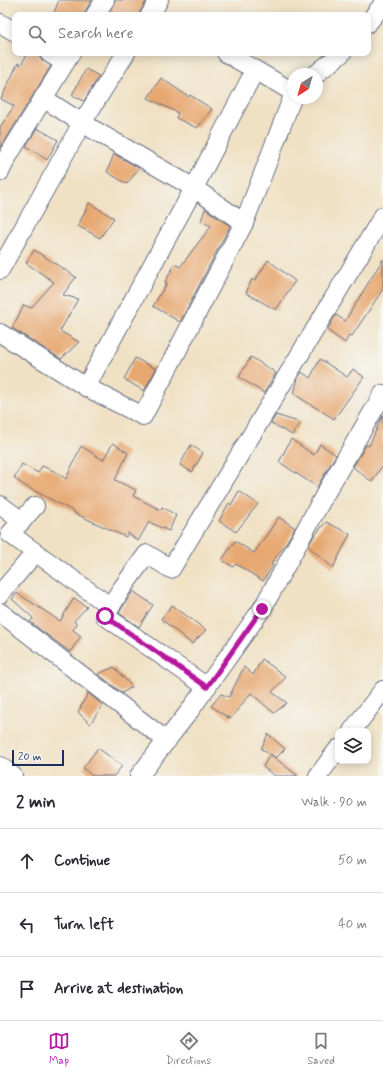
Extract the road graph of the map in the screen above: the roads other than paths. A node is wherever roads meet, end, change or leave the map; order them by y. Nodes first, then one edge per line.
1 (105, 0) edge
2 (383, 4) edge
3 (97, 12) edge
4 (371, 19) edge
5 (0, 23) edge
6 (12, 30) edge
7 (124, 56) edge
8 (231, 56) edge
9 (338, 56) edge
10 (68, 58) edge
11 (323, 68) edge
12 (255, 70) junction
13 (287, 89) edge
14 (43, 98) junction
15 (290, 104) edge
16 (82, 123) junction
17 (4, 153) edge
18 (0, 172) edge
19 (194, 188) junction
20 (383, 216) edge
21 (244, 223) junction
22 (0, 270) edge
23 (0, 333) edge
24 (86, 386) junction
25 (383, 394) edge
26 (0, 505) edge
27 (35, 506) dead end
28 (22, 521) junction
29 (35, 553) junction
30 (0, 594) edge
31 (111, 607) junction
32 (0, 612) edge
33 (207, 687) junction
34 (383, 690) edge
35 (354, 728) edge
36 (167, 740) junction
37 (335, 753) edge
38 (0, 766) edge
39 (14, 776) edge
40 (139, 776) edge
41 (318, 776) edge

1 - 3 street
2 - 4 street
5 - 6 street
7 - 16 street
8 - 12 street
9 - 11 street
10 - 14 street
12 - 13 street
12 - 19 street
14 - 16 street
14 - 17 street
15 - 21 street
16 - 19 street
16 - 22 street
17 - 18 street
19 - 21 street
19 - 24 street
20 - 31 street
21 - 24 street
23 - 24 street
25 - 33 street
26 - 28 street
27 - 28 street
28 - 29 street
29 - 30 street
29 - 31 street
31 - 33 street
32 - 36 street
33 - 36 street
34 - 35 street
36 - 40 street
37 - 41 street
38 - 39 street

